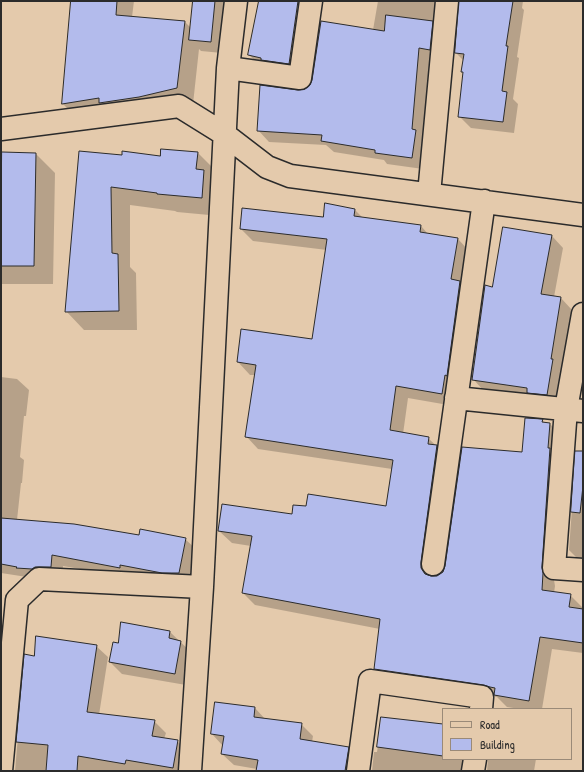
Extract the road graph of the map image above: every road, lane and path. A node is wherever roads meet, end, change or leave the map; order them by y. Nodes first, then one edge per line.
1 (236, 1) edge
2 (311, 1) edge
3 (447, 1) edge
4 (228, 68) junction
5 (1, 129) edge
6 (224, 134) junction
7 (429, 194) junction
8 (484, 201) junction
9 (583, 214) edge
10 (583, 314) edge
11 (456, 398) junction
12 (574, 410) edge
13 (433, 564) dead end
14 (583, 570) edge
15 (202, 587) junction
16 (481, 708) edge
17 (475, 760) edge
18 (1, 771) edge
19 (190, 771) edge
20 (358, 771) edge
21 (473, 771) edge

1 - 4 street
2 - 4 street
3 - 7 street
4 - 6 street
5 - 6 street
6 - 7 street
6 - 15 street
7 - 8 street
8 - 9 street
8 - 11 street
10 - 12 street
11 - 12 street
11 - 13 street
12 - 14 street
15 - 18 street
15 - 19 street
16 - 20 street
17 - 21 street

